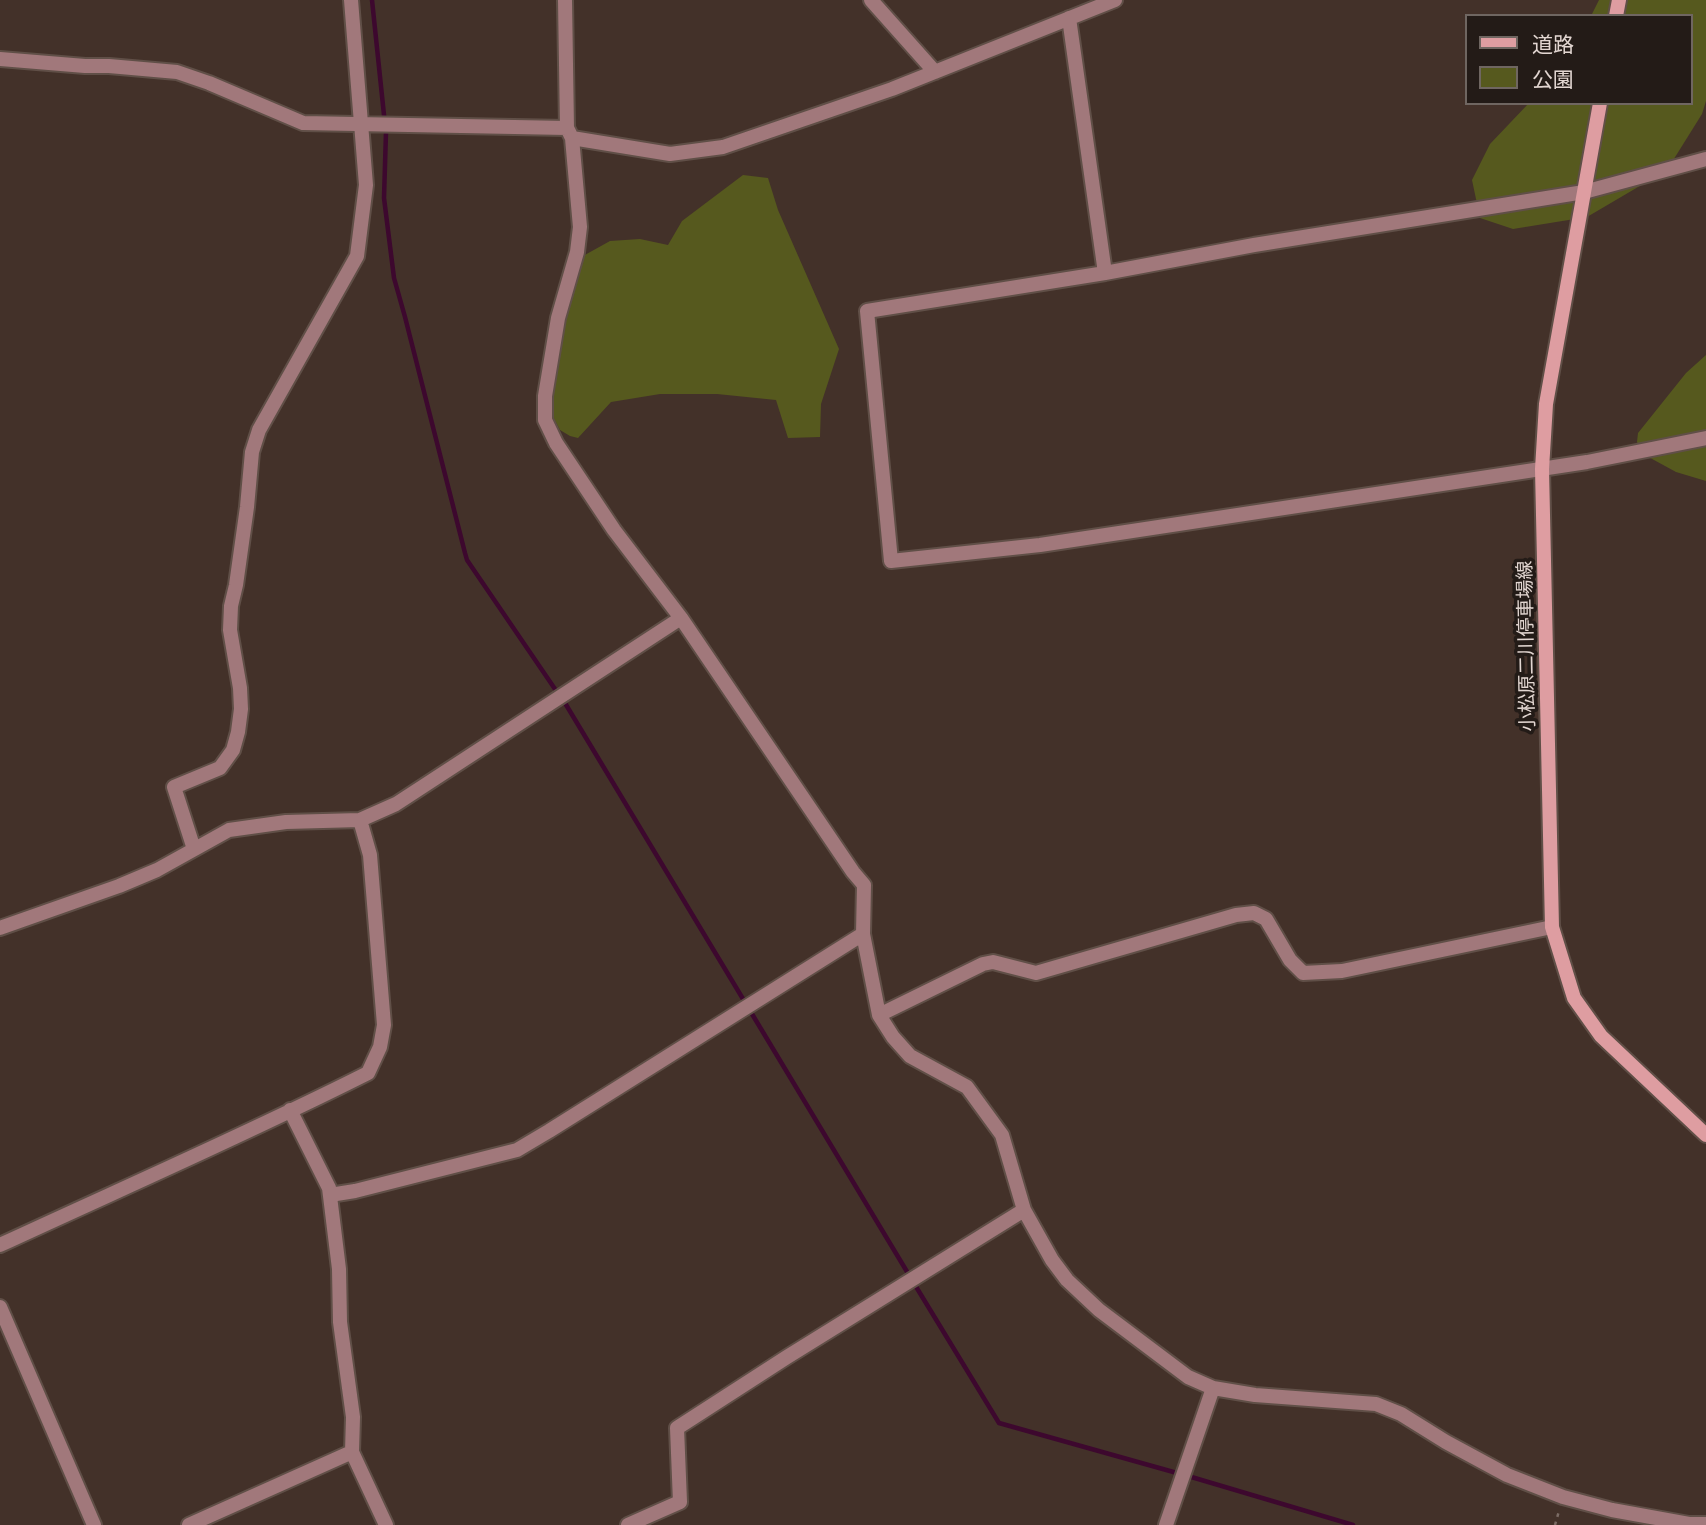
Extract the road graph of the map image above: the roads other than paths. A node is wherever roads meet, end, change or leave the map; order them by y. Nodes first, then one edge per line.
1 (351, 0) edge
2 (565, 0) edge
3 (871, 0) edge
4 (1115, 0) edge
5 (1069, 18) junction
6 (0, 59) edge
7 (936, 72) junction
8 (1600, 105) edge
9 (367, 123) junction
10 (570, 133) junction
11 (1706, 159) edge
12 (1584, 191) junction
13 (1105, 273) junction
14 (1706, 438) edge
15 (1542, 469) junction
16 (681, 618) junction
17 (360, 820) junction
18 (194, 849) junction
19 (1552, 927) junction
20 (0, 928) edge
21 (863, 934) junction
22 (879, 1015) junction
23 (290, 1110) junction
24 (1706, 1135) edge
25 (330, 1195) junction
26 (1024, 1210) junction
27 (0, 1245) edge
28 (0, 1307) edge
29 (1213, 1388) junction
30 (352, 1452) junction
31 (1706, 1524) edge
32 (94, 1525) edge
33 (189, 1525) edge
34 (386, 1525) edge
35 (628, 1525) edge
36 (1166, 1525) edge

1 - 9 street
2 - 10 street
3 - 7 street
4 - 5 street
5 - 7 street
5 - 13 street
6 - 9 street
7 - 10 street
8 - 12 main road, 小松原二川停車場線
9 - 10 street
9 - 18 street
10 - 16 street
11 - 12 street
12 - 13 street
12 - 15 main road, 小松原二川停車場線
13 - 15 street
14 - 15 street
15 - 19 main road, 小松原二川停車場線
16 - 17 street
16 - 21 street
17 - 18 street
17 - 23 street
18 - 20 street
19 - 22 street
19 - 24 main road, 小松原二川停車場線
21 - 22 street
21 - 25 street
22 - 26 street
23 - 25 street
23 - 27 street
25 - 30 street
26 - 29 street
26 - 35 street
28 - 32 street
29 - 31 street
29 - 36 street
30 - 33 street
30 - 34 street

